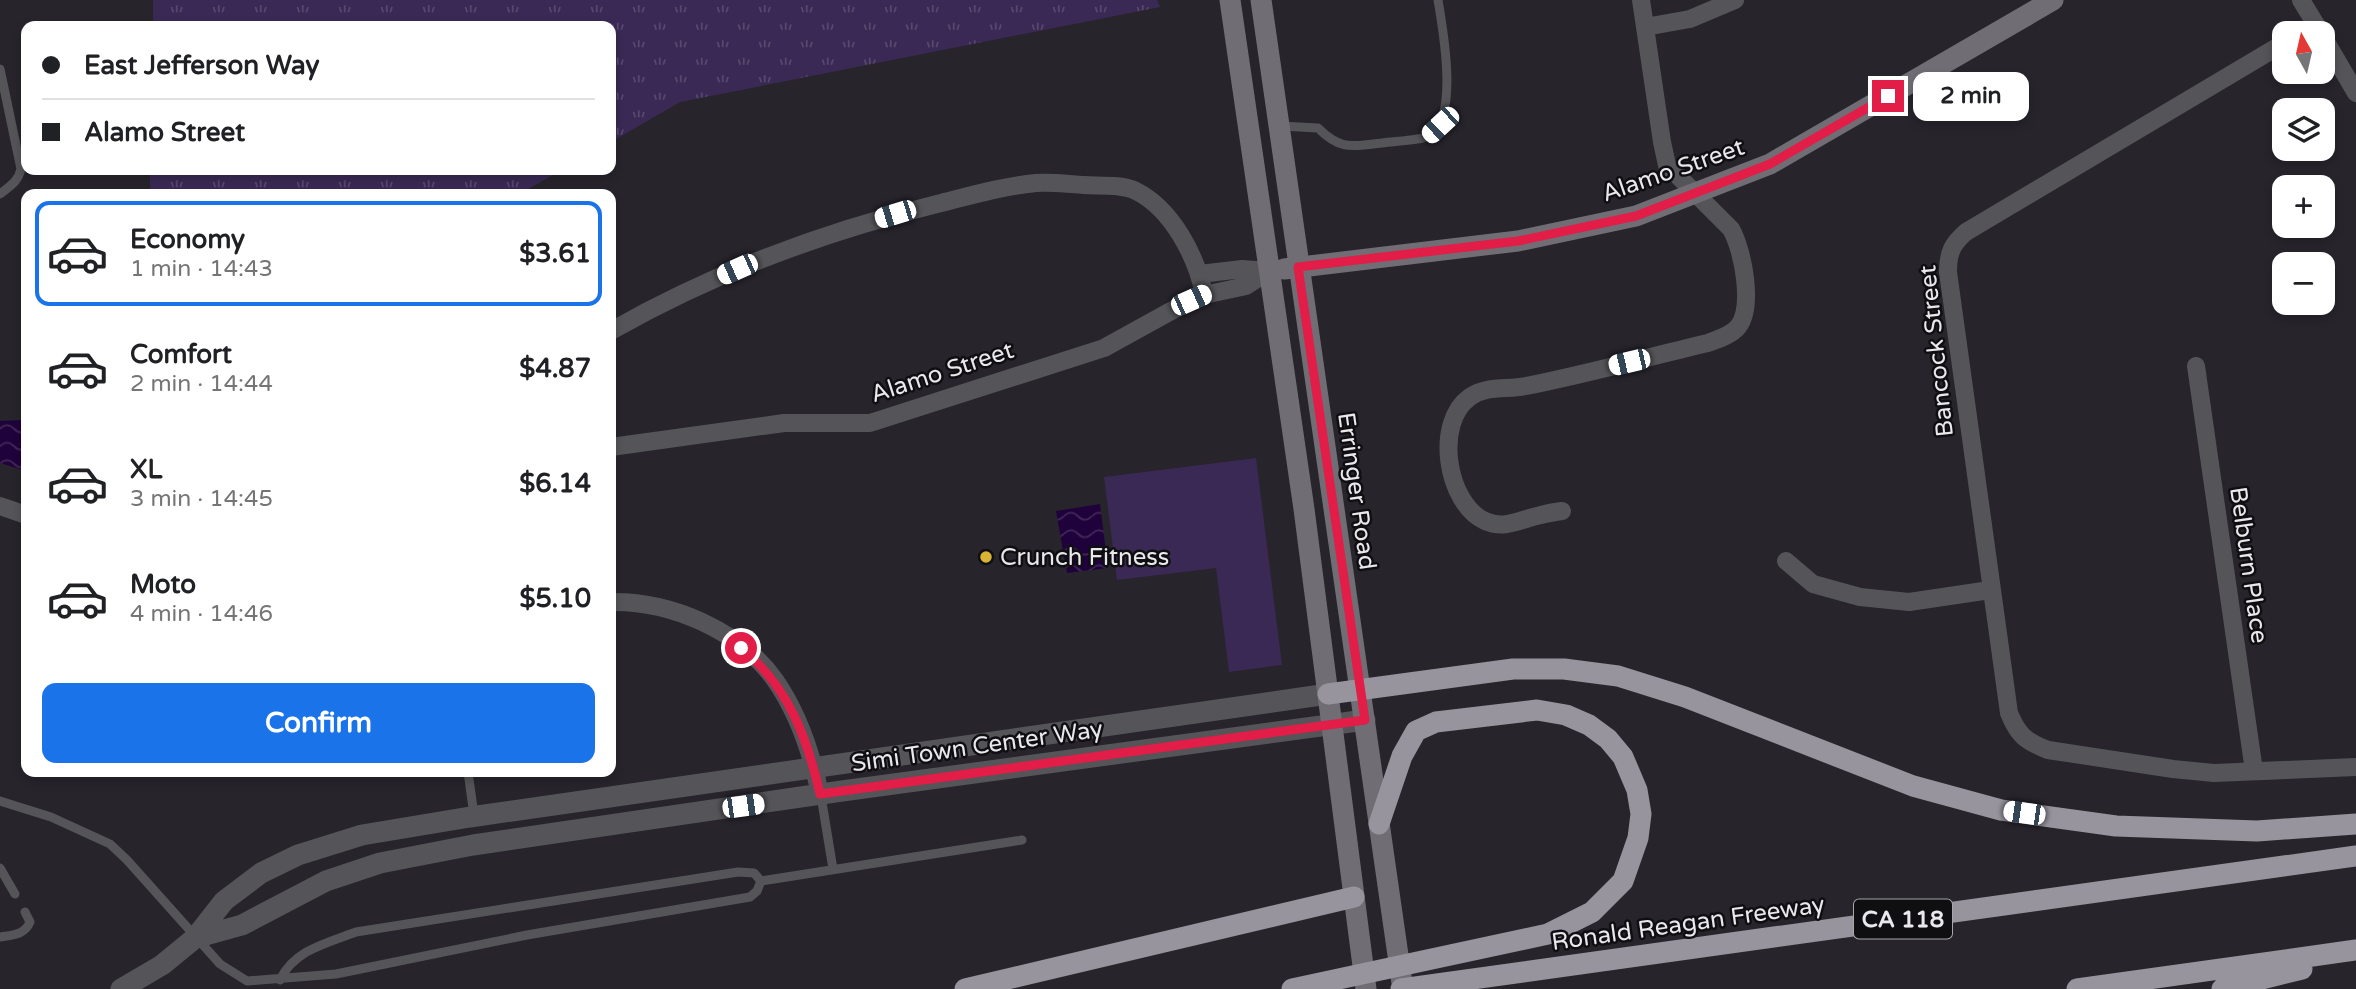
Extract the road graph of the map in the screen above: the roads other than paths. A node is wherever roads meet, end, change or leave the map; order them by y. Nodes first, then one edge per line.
1 (1230, 0) edge
2 (1261, 0) edge
3 (1438, 0) edge
4 (1641, 0) edge
5 (1735, 0) edge
6 (2053, 0) edge
7 (2301, 0) edge
8 (2314, 21) edge
9 (1645, 27) junction
10 (2272, 50) edge
11 (2335, 57) edge
12 (0, 69) edge
13 (2356, 93) edge
14 (1279, 125) junction
15 (0, 194) edge
16 (1696, 194) junction
17 (1298, 267) junction
18 (1269, 271) junction
19 (1200, 274) junction
20 (1204, 295) junction
21 (616, 328) edge
22 (2196, 366) dead end
23 (616, 446) edge
24 (0, 506) edge
25 (1562, 511) dead end
26 (21, 513) edge
27 (1786, 561) dead end
28 (1990, 590) junction
29 (616, 602) edge
30 (1360, 690) junction
31 (1328, 694) junction
32 (1365, 720) junction
33 (1332, 724) junction
34 (2356, 767) edge
35 (815, 769) junction
36 (2254, 771) junction
37 (469, 777) edge
38 (820, 794) junction
39 (0, 801) edge
40 (475, 816) junction
41 (1379, 824) junction
42 (2356, 824) edge
43 (1022, 840) dead end
44 (481, 844) junction
45 (2356, 856) edge
46 (0, 868) edge
47 (833, 869) junction
48 (761, 881) junction
49 (15, 894) dead end
50 (1354, 897) junction
51 (25, 912) dead end
52 (0, 937) edge
53 (195, 938) junction
54 (2356, 950) edge
55 (2356, 956) edge
56 (280, 980) junction
57 (121, 989) edge
58 (965, 989) edge
59 (1292, 989) edge
60 (1366, 989) edge
61 (1402, 989) edge
62 (2077, 989) edge
63 (2222, 989) edge

1 - 18 main road
2 - 14 main road, Erringer Road
3 - 14 lane
4 - 9 street
5 - 9 street
6 - 16 main road, Alamo Street
7 - 8 street
9 - 16 street
10 - 28 street, Bancock Street
11 - 13 street
12 - 15 lane
14 - 17 main road, Erringer Road
16 - 17 main road, Alamo Street
16 - 25 street
17 - 18 main road, Alamo Street
17 - 30 main road, Erringer Road
18 - 19 street, Alamo Street
18 - 20 street, Alamo Street
18 - 31 main road
19 - 20 street
19 - 21 street
20 - 23 street, Alamo Street
22 - 36 street, Belburn Place
24 - 26 street
27 - 28 street
28 - 36 street, Bancock Street
29 - 35 street
30 - 31 highway
30 - 32 main road, Erringer Road
30 - 42 highway
31 - 33 main road
31 - 35 street, Simi Town Center Way
32 - 33 street, Simi Town Center Way
32 - 41 main road, Erringer Road
33 - 38 street, Simi Town Center Way
33 - 50 main road
34 - 36 street
35 - 38 street
35 - 40 street, Simi Town Center Way
37 - 40 lane
38 - 44 street, Simi Town Center Way
38 - 47 lane
39 - 53 lane
40 - 44 street
40 - 53 street, Simi Town Center Way
41 - 59 highway
41 - 61 main road, Erringer Road
43 - 47 lane
44 - 53 street, Simi Town Center Way
45 - 61 highway, Ronald Reagan Freeway / CA 118
46 - 49 lane
47 - 48 lane
48 - 56 lane
48 - 56 lane
50 - 58 highway
50 - 60 main road
51 - 52 lane
53 - 56 lane
53 - 57 street, Simi Town Center Way
54 - 62 highway
55 - 63 highway

